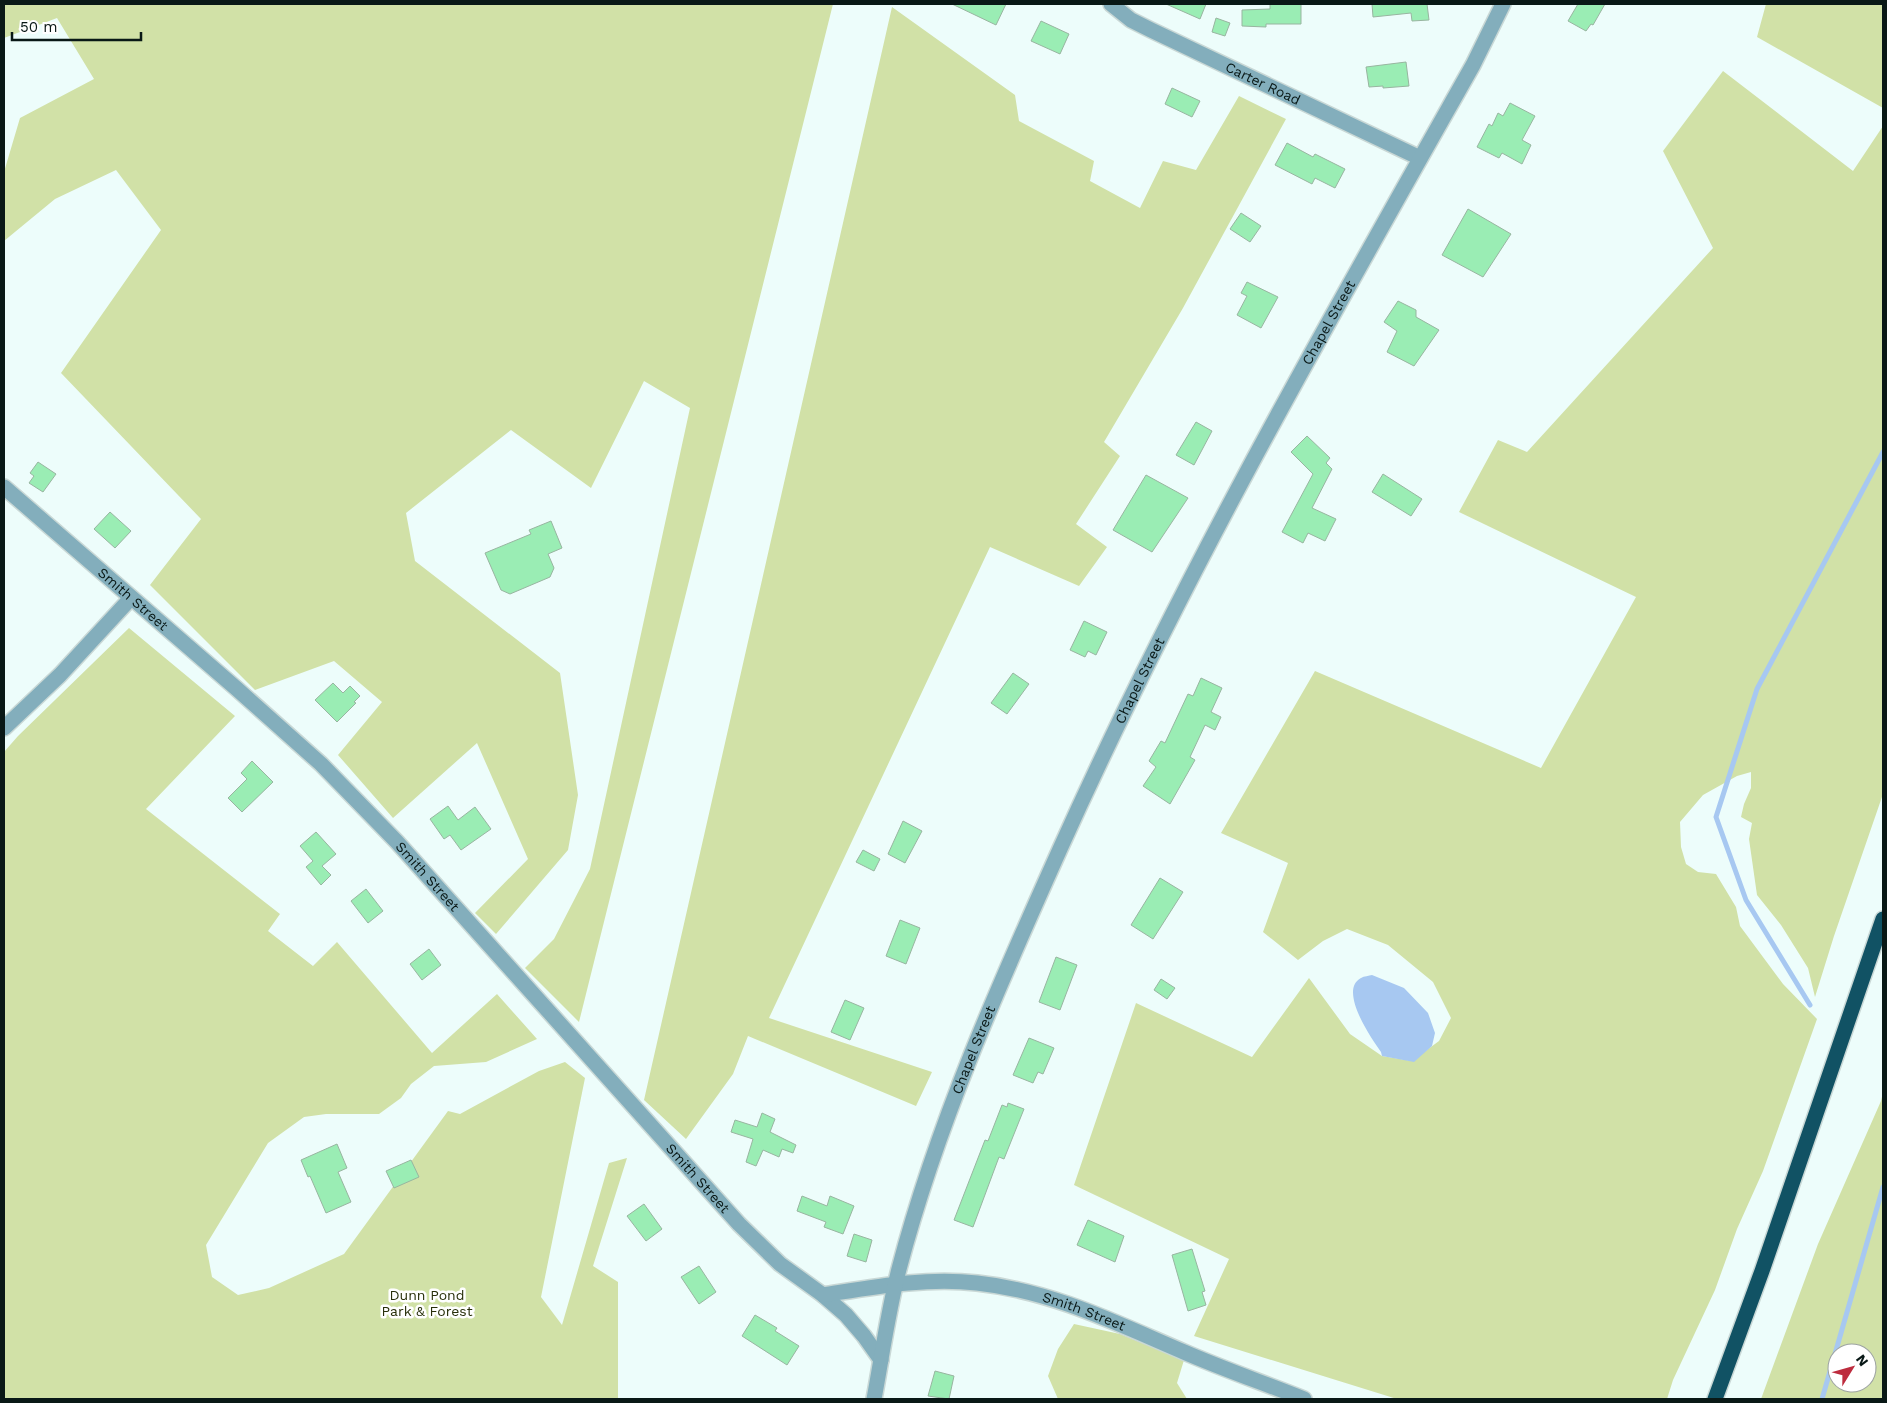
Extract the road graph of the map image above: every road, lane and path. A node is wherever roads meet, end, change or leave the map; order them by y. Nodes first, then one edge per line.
1 (1111, 4) edge
2 (1503, 4) edge
3 (1420, 158) junction
4 (4, 487) edge
5 (132, 598) junction
6 (4, 728) edge
7 (1883, 919) edge
8 (896, 1284) junction
9 (823, 1295) junction
10 (881, 1360) junction
11 (874, 1399) edge
12 (1304, 1399) edge
13 (1715, 1399) edge

1 - 3 street, Carter Road
2 - 3 street, Chapel Street
3 - 8 street, Chapel Street
4 - 5 street, Smith Street
5 - 6 street
5 - 9 street, Smith Street
7 - 13 highway
8 - 9 street, Smith Street
8 - 10 street, Chapel Street
8 - 12 street, Smith Street
9 - 10 street, Smith Street
10 - 11 street, Chapel Street

